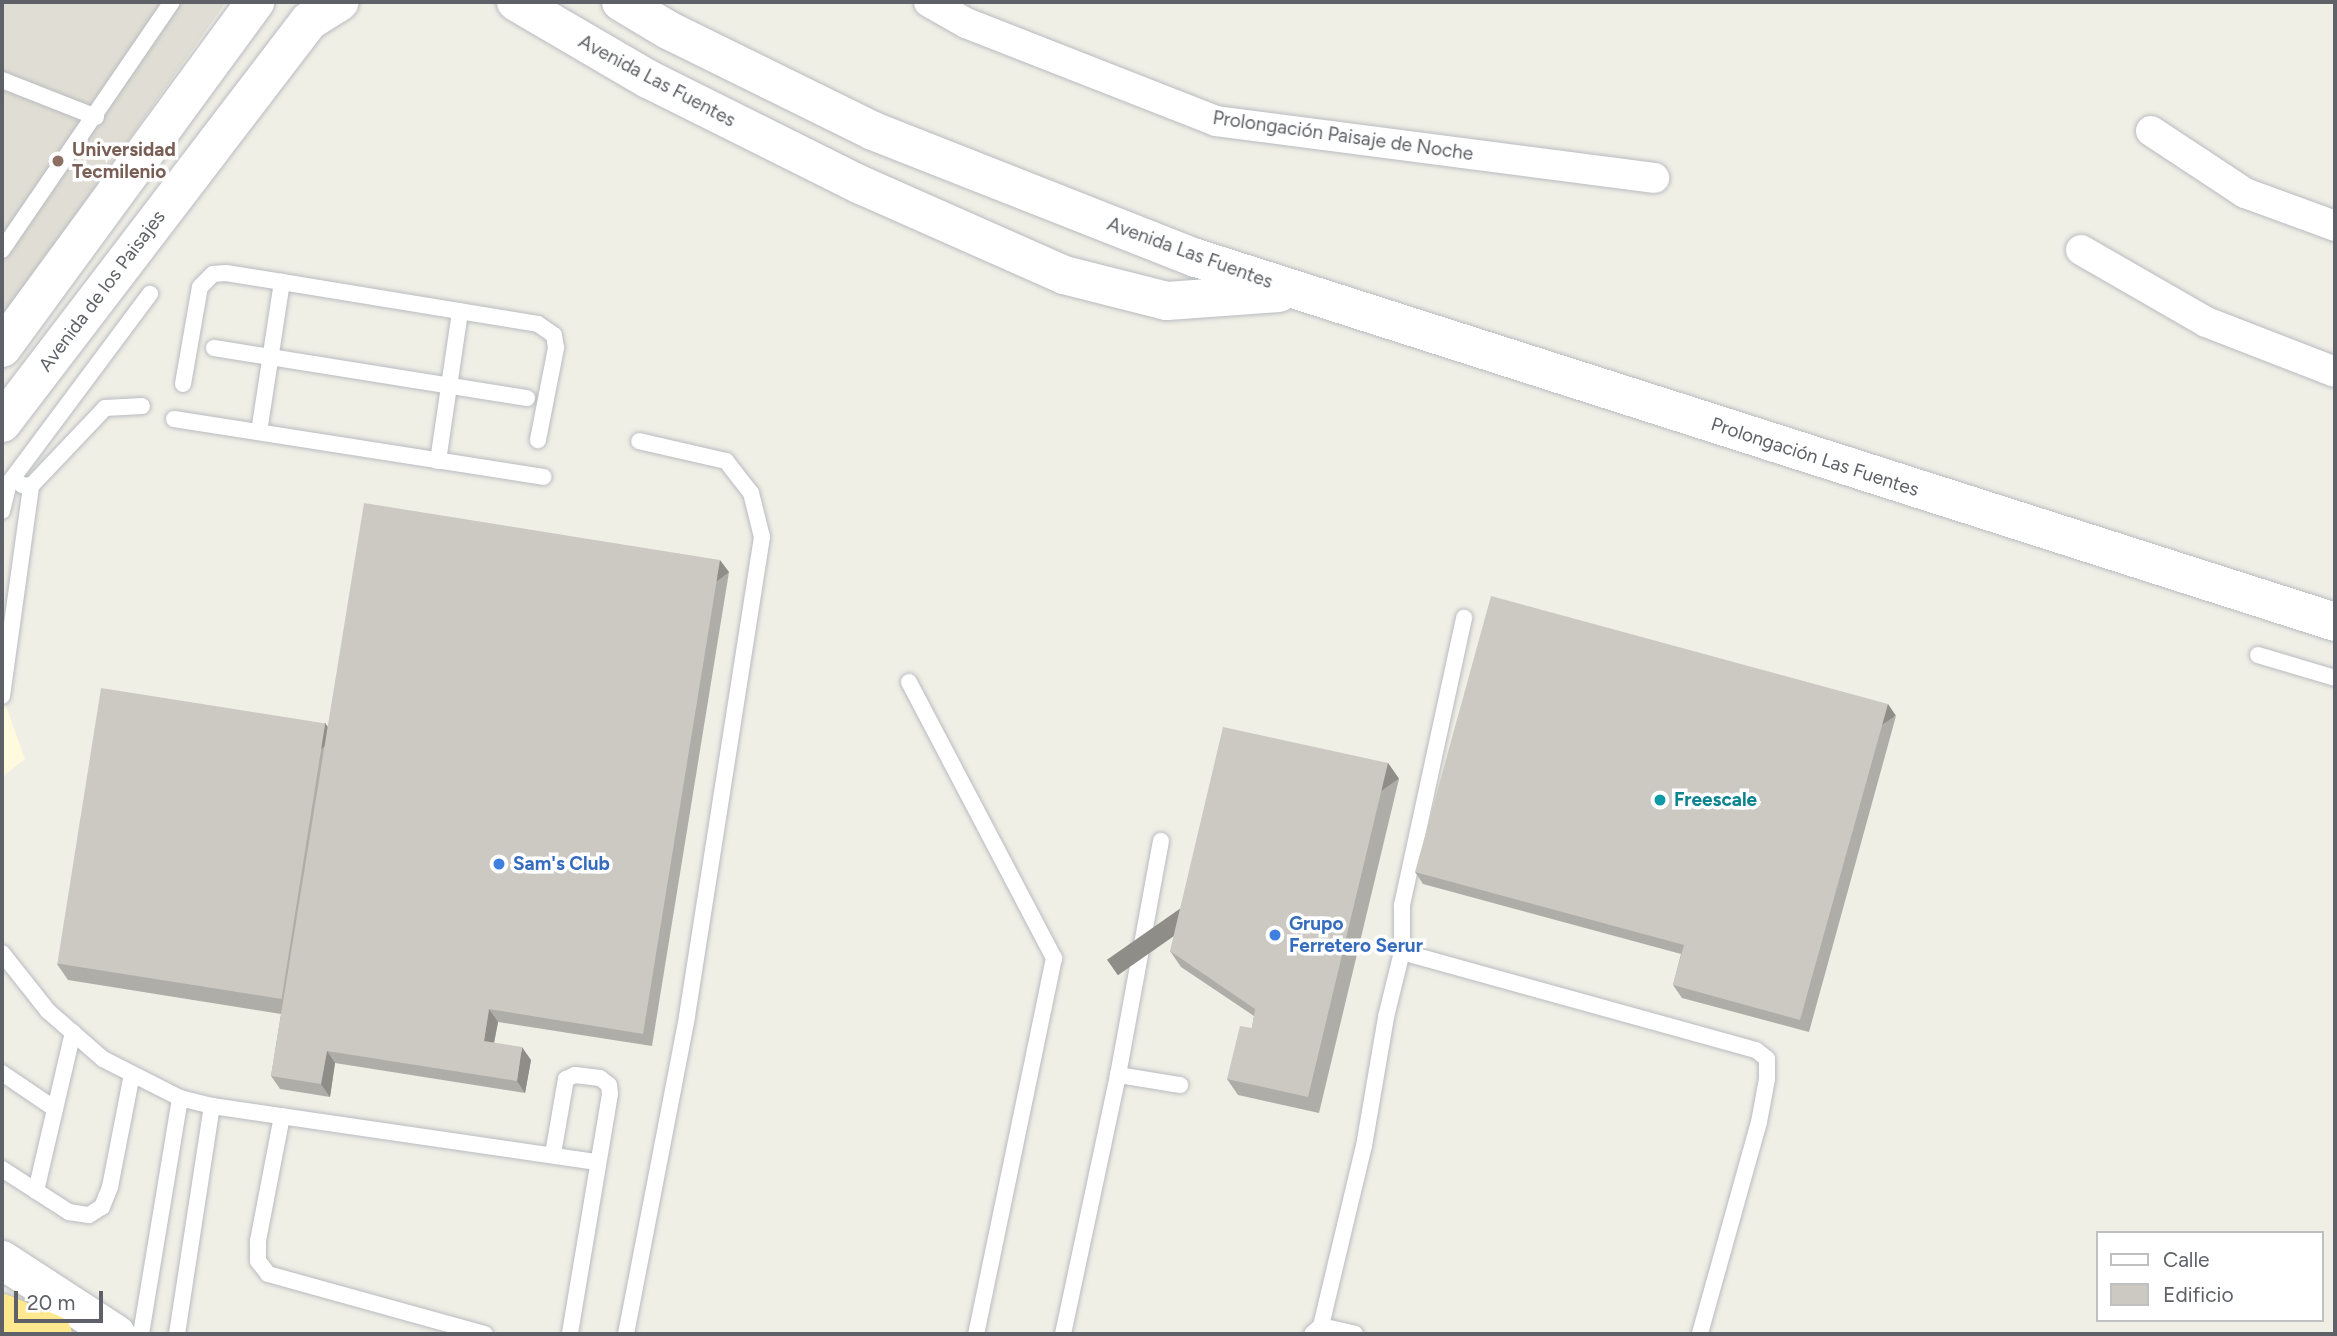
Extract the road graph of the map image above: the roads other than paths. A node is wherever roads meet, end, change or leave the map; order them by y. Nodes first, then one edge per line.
1 (172, 2) edge
2 (255, 2) edge
3 (339, 2) edge
4 (516, 2) edge
5 (621, 2) edge
6 (929, 2) edge
7 (974, 13) edge
8 (2, 80) edge
9 (96, 117) junction
10 (2151, 131) dead end
11 (1654, 178) dead end
12 (2335, 226) edge
13 (2, 250) edge
14 (2081, 250) dead end
15 (282, 282) junction
16 (1296, 291) junction
17 (150, 294) dead end
18 (460, 312) junction
19 (2, 348) edge
20 (214, 348) dead end
21 (270, 358) junction
22 (2335, 372) edge
23 (183, 384) dead end
24 (450, 386) junction
25 (527, 398) dead end
26 (142, 406) dead end
27 (174, 419) dead end
28 (2, 423) edge
29 (258, 432) junction
30 (537, 440) dead end
31 (639, 441) dead end
32 (438, 461) junction
33 (543, 477) dead end
34 (9, 482) junction
35 (31, 486) junction
36 (2, 511) edge
37 (1464, 618) dead end
38 (2335, 622) edge
39 (2259, 655) dead end
40 (2335, 678) edge
41 (909, 682) dead end
42 (2, 696) edge
43 (1161, 841) dead end
44 (1402, 952) junction
45 (2, 953) edge
46 (72, 1032) junction
47 (2, 1073) edge
48 (132, 1074) junction
49 (1118, 1075) junction
50 (1180, 1085) dead end
51 (180, 1098) junction
52 (212, 1106) junction
53 (55, 1109) junction
54 (282, 1116) junction
55 (553, 1154) junction
56 (597, 1162) junction
57 (2, 1169) edge
58 (36, 1191) junction
59 (2, 1260) edge
60 (2, 1299) edge
61 (2, 1313) edge
62 (1316, 1330) edge
63 (1347, 1333) edge
64 (53, 1334) edge
65 (116, 1334) edge
66 (141, 1334) edge
67 (177, 1334) edge
68 (485, 1334) edge
69 (570, 1334) edge
70 (626, 1334) edge
71 (976, 1334) edge
72 (1063, 1334) edge
73 (1700, 1334) edge

1 - 9 lane
2 - 19 street
3 - 28 street, Avenida de los Paisajes
4 - 16 street, Avenida Las Fuentes
5 - 16 street, Avenida Las Fuentes
6 - 7 street, Prolongación Paisaje de Noche
7 - 11 street, Prolongación Paisaje de Noche
8 - 9 lane
9 - 13 lane
10 - 12 street
14 - 22 street
15 - 18 lane
15 - 21 lane
15 - 23 lane
16 - 38 street, Prolongación Las Fuentes
17 - 34 lane
18 - 24 lane
18 - 30 lane
20 - 21 lane
21 - 24 lane
21 - 29 lane
24 - 25 lane
24 - 32 lane
26 - 35 lane
27 - 29 lane
29 - 32 lane
31 - 70 lane
32 - 33 lane
34 - 35 lane
34 - 36 lane
35 - 42 lane
37 - 44 lane
39 - 40 lane
41 - 71 lane
43 - 49 lane
44 - 62 lane
44 - 73 lane
45 - 46 lane
46 - 48 lane
46 - 53 lane
47 - 53 lane
48 - 51 lane
48 - 58 lane
49 - 50 lane
49 - 72 lane
51 - 52 lane
51 - 66 lane
52 - 54 lane
52 - 67 lane
53 - 58 lane
54 - 55 lane
54 - 68 lane
55 - 56 lane
55 - 56 lane
56 - 69 lane
57 - 58 lane
59 - 65 street
60 - 65 street
61 - 64 highway
62 - 63 lane

